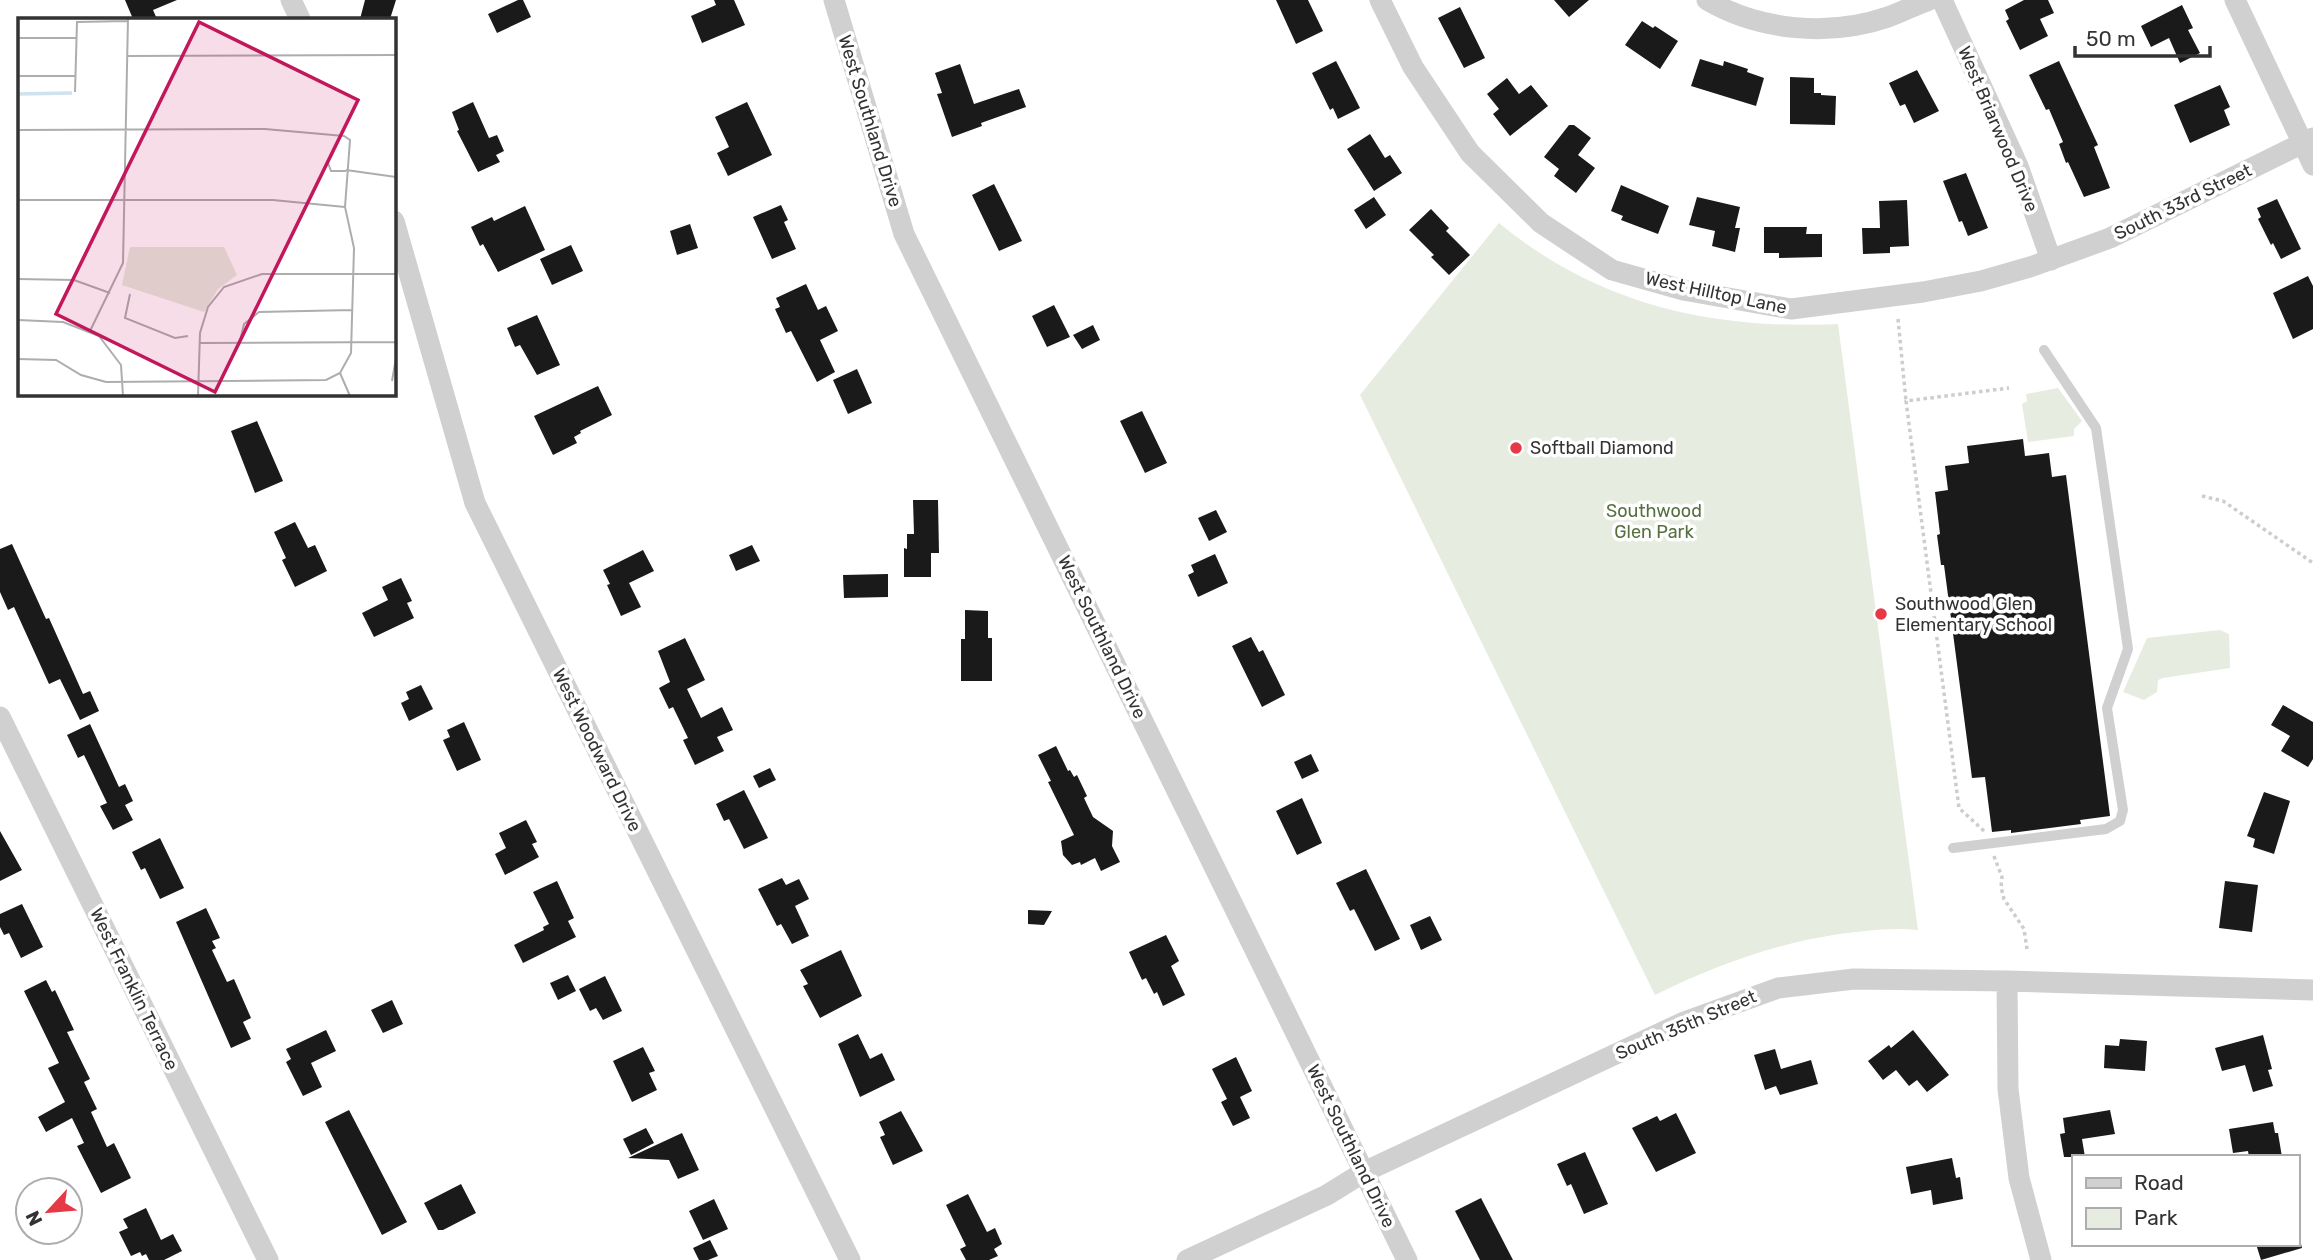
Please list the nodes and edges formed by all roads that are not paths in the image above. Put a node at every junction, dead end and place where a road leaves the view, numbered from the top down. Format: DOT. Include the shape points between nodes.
graph roads {
  1 [pos="291,0"];
  2 [pos="834,0"];
  3 [pos="1380,0"];
  4 [pos="1707,0"];
  5 [pos="1929,0"];
  6 [pos="1942,0"];
  7 [pos="2235,0"];
  8 [pos="300,18"];
  9 [pos="2308,140"];
  10 [pos="2313,165"];
  11 [pos="396,228"];
  12 [pos="2052,260"];
  13 [pos="2044,350"];
  14 [pos="0,718"];
  15 [pos="1953,848"];
  16 [pos="2007,981"];
  17 [pos="2313,990"];
  18 [pos="1364,1172"];
  19 [pos="268,1260"];
  20 [pos="850,1260"];
  21 [pos="1187,1260"];
  22 [pos="1407,1260"];
  23 [pos="2041,1260"];
  1 -- 8 [label="street"];
  2 -- 18 [label="street, West Southland Drive" via="904,234"];
  3 -- 12 [label="street, West Hilltop Lane" via="1413,67 1470,153 1541,223 1612,270 1683,290 1791,309 1935,290"];
  4 -- 5 [label="street" via="1722,9 1791,28 1858,24"];
  6 -- 12 [label="street, West Briarwood Drive" via="2018,166"];
  7 -- 9 [label="street"];
  9 -- 10 [label="street"];
  9 -- 12 [label="street, South 33rd Street" via="2110,238"];
  11 -- 20 [label="street, West Woodward Drive" via="475,503"];
  13 -- 15 [label="lane" via="2096,428 2129,649 2107,708 2123,810 2120,821 2106,828"];
  14 -- 19 [label="street, West Franklin Terrace"];
  16 -- 17 [label="street, South 35th Street"];
  16 -- 18 [label="street, South 35th Street" via="1854,979 1778,988 1684,1022"];
  16 -- 23 [label="street" via="2010,1101 2019,1178"];
  18 -- 21 [label="street, South 35th Street" via="1327,1195"];
  18 -- 22 [label="street, West Southland Drive"];
}
